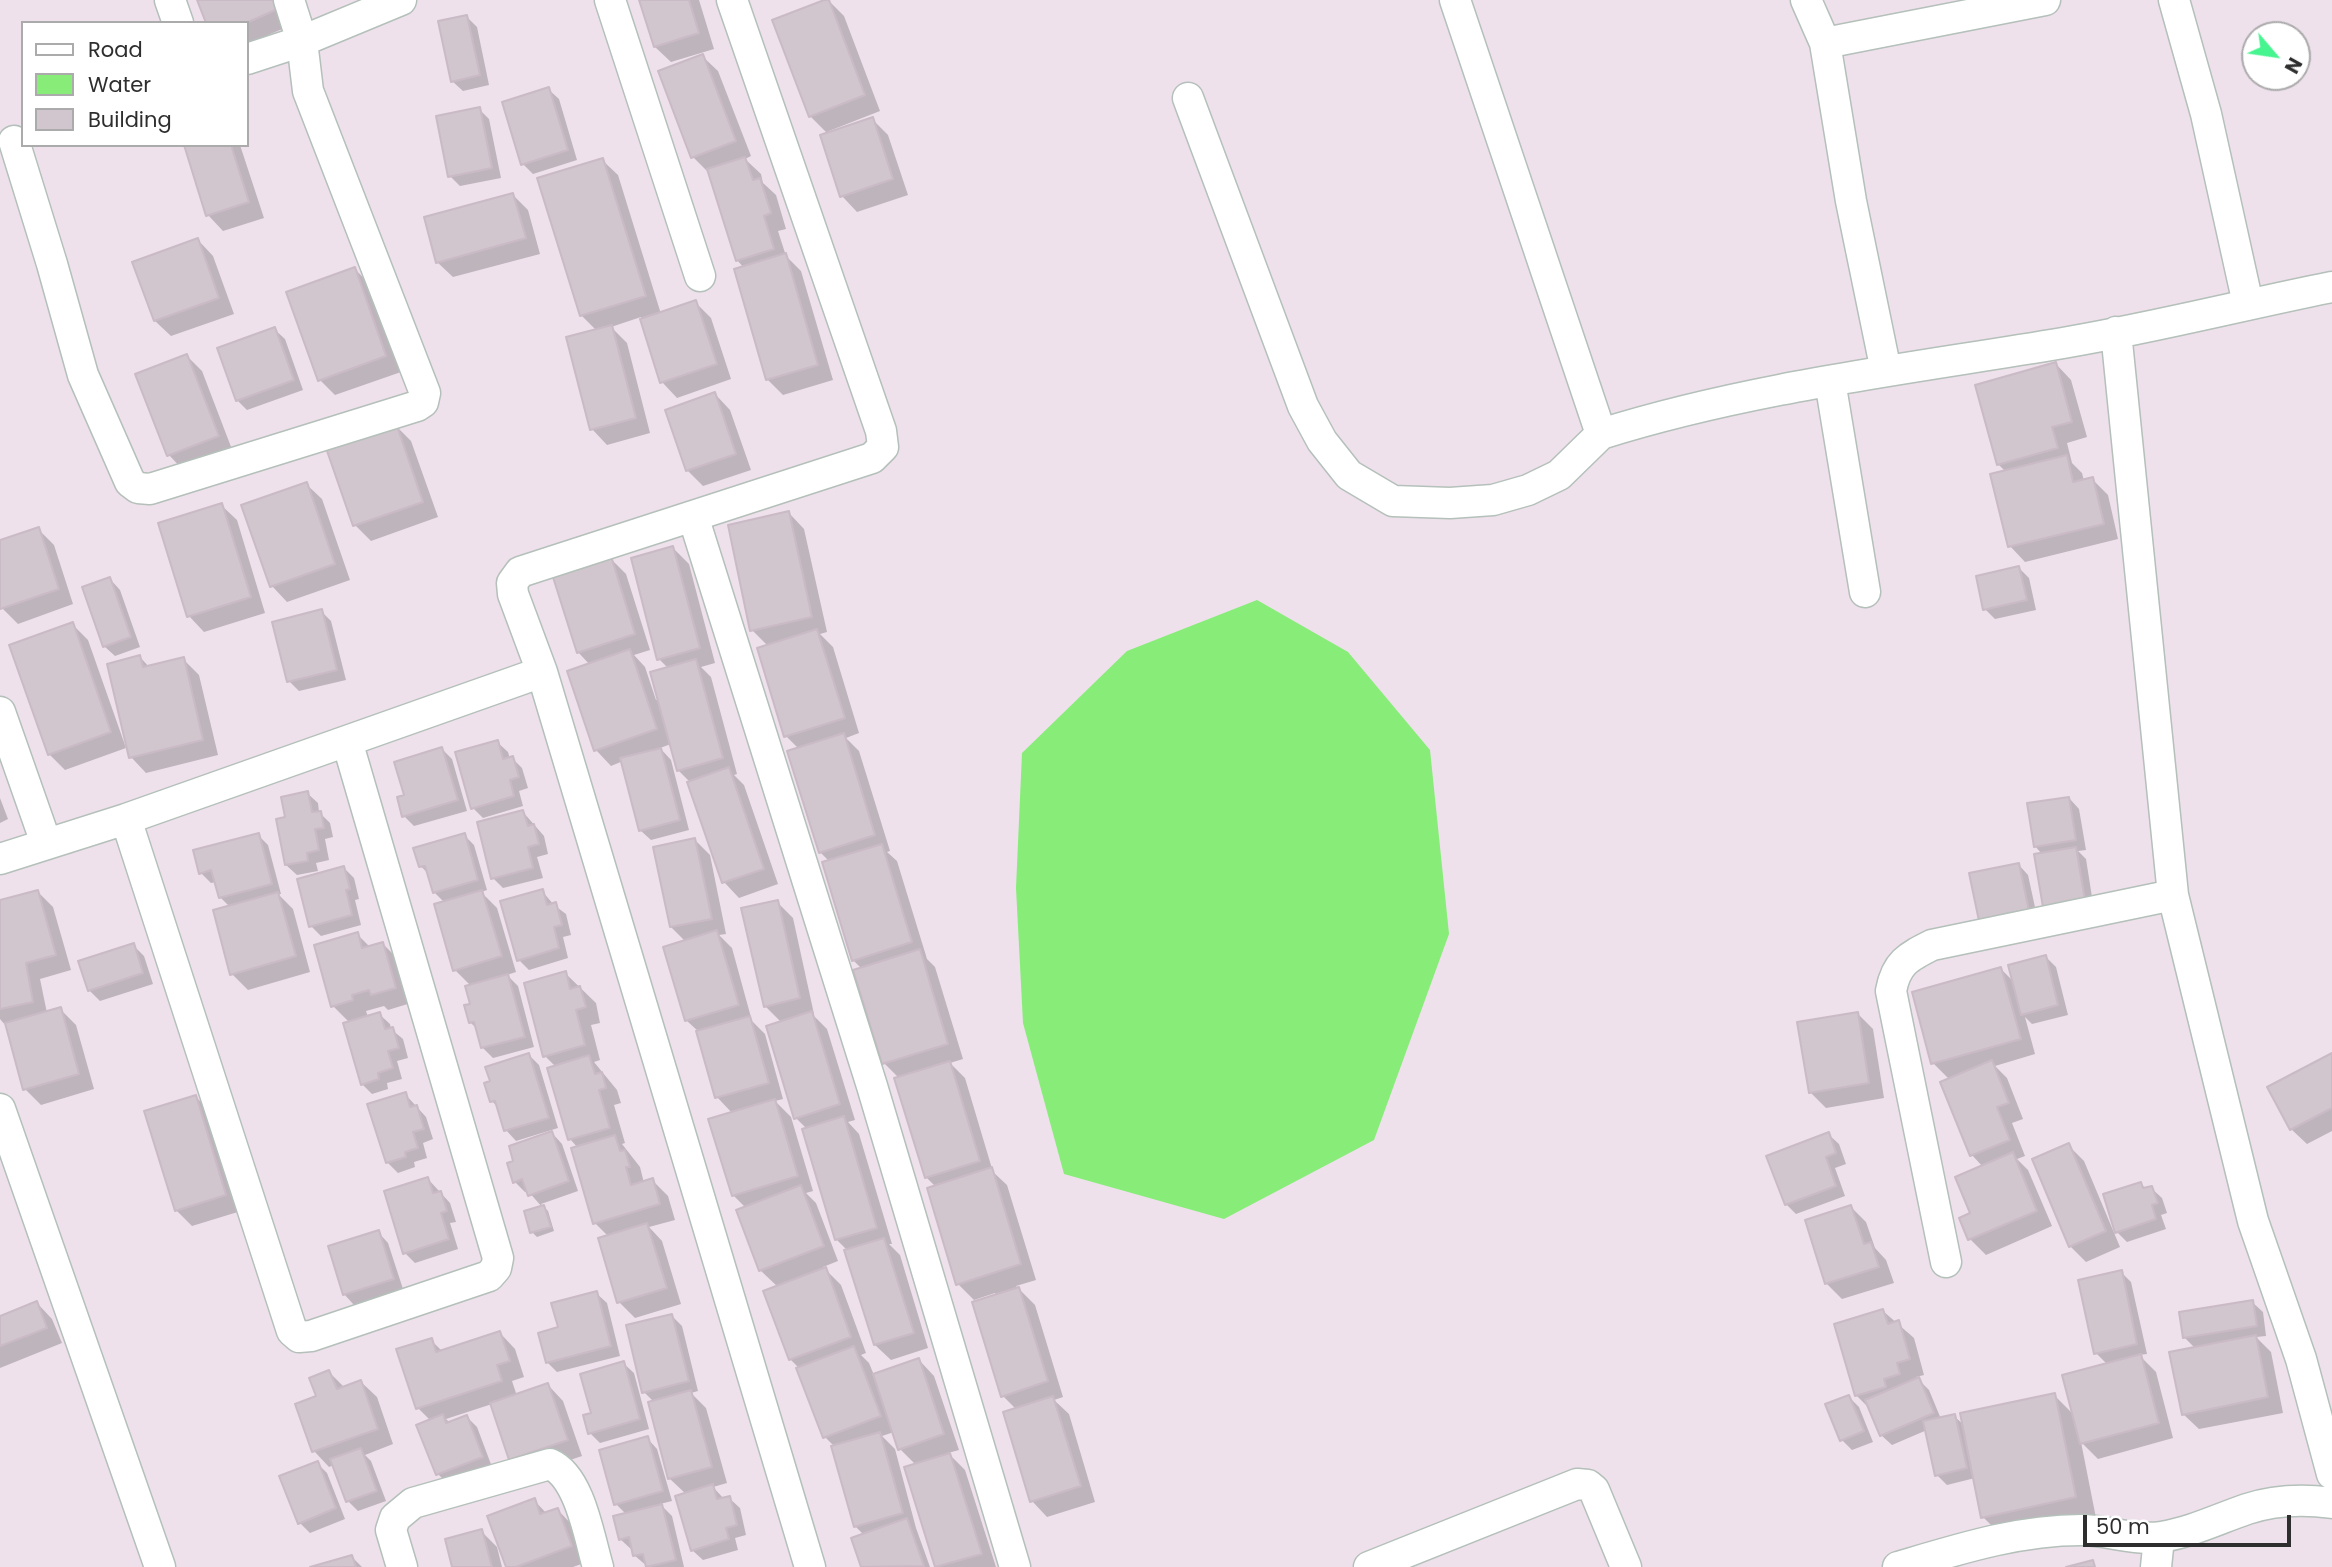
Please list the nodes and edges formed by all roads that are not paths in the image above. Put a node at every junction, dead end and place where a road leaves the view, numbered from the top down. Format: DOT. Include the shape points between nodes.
graph roads {
  1 [pos="170,0"];
  2 [pos="289,0"];
  3 [pos="401,0"];
  4 [pos="610,0"];
  5 [pos="732,0"];
  6 [pos="1455,0"];
  7 [pos="1806,0"];
  8 [pos="2045,0"];
  9 [pos="2174,0"];
  10 [pos="177,21"];
  11 [pos="302,41"];
  12 [pos="1825,43"];
  13 [pos="248,59"];
  14 [pos="1188,98"];
  15 [pos="12,141"];
  16 [pos="700,276"];
  17 [pos="2332,287"];
  18 [pos="2248,304"];
  19 [pos="2116,332"];
  20 [pos="1886,371"];
  21 [pos="1830,381"];
  22 [pos="1601,434"];
  23 [pos="693,516"];
  24 [pos="1865,592"];
  25 [pos="542,672"];
  26 [pos="0,712"];
  27 [pos="347,741"];
  28 [pos="126,819"];
  29 [pos="47,843"];
  30 [pos="0,859"];
  31 [pos="2173,895"];
  32 [pos="0,1109"];
  33 [pos="1946,1262"];
  34 [pos="2332,1474"];
  35 [pos="2332,1503"];
  36 [pos="2159,1538"];
  37 [pos="1432,1556"];
  38 [pos="160,1567"];
  39 [pos="402,1567"];
  40 [pos="598,1567"];
  41 [pos="810,1567"];
  42 [pos="1016,1567"];
  43 [pos="1369,1567"];
  44 [pos="1626,1567"];
  45 [pos="1898,1567"];
  46 [pos="2157,1567"];
  1 -- 10 [label="street"];
  2 -- 11 [label="street"];
  3 -- 11 [label="street"];
  4 -- 16 [label="street"];
  5 -- 23 [label="street" via="883,447 872,458"];
  6 -- 22 [label="street"];
  7 -- 12 [label="street"];
  8 -- 12 [label="street"];
  9 -- 18 [label="street" via="2207,114"];
  11 -- 13 [label="street"];
  11 -- 15 [label="street" via="308,91 425,393 417,406 150,489 138,488 130,482 83,375"];
  12 -- 20 [label="street"];
  14 -- 22 [label="street" via="1303,406 1322,441 1349,475 1394,501 1493,500 1559,475"];
  17 -- 18 [label="street"];
  18 -- 19 [label="street"];
  19 -- 20 [label="street"];
  19 -- 31 [label="street"];
  20 -- 21 [label="street"];
  21 -- 22 [label="street" via="1741,396"];
  21 -- 24 [label="street"];
  23 -- 25 [label="street" via="520,572 512,583 513,594"];
  23 -- 42 [label="street" via="872,1086"];
  25 -- 27 [label="street"];
  25 -- 41 [label="street"];
  26 -- 29 [label="street"];
  27 -- 28 [label="street"];
  27 -- 28 [label="street" via="498,1258 489,1276 311,1336 299,1338 292,1331"];
  28 -- 29 [label="street"];
  29 -- 30 [label="street"];
  31 -- 33 [label="street" via="1933,945 1907,958 1894,975 1891,991"];
  31 -- 34 [label="street" via="2253,1221 2301,1359"];
  32 -- 38 [label="street"];
  35 -- 36 [label="street" via="2282,1501"];
  36 -- 45 [label="street" via="2085,1530 2041,1531"];
  36 -- 46 [label="street"];
  37 -- 43 [label="street"];
  37 -- 44 [label="street" via="1577,1484 1594,1490"];
  39 -- 40 [label="street" via="391,1530 394,1518 413,1503 550,1464 559,1468 575,1489"];
}
